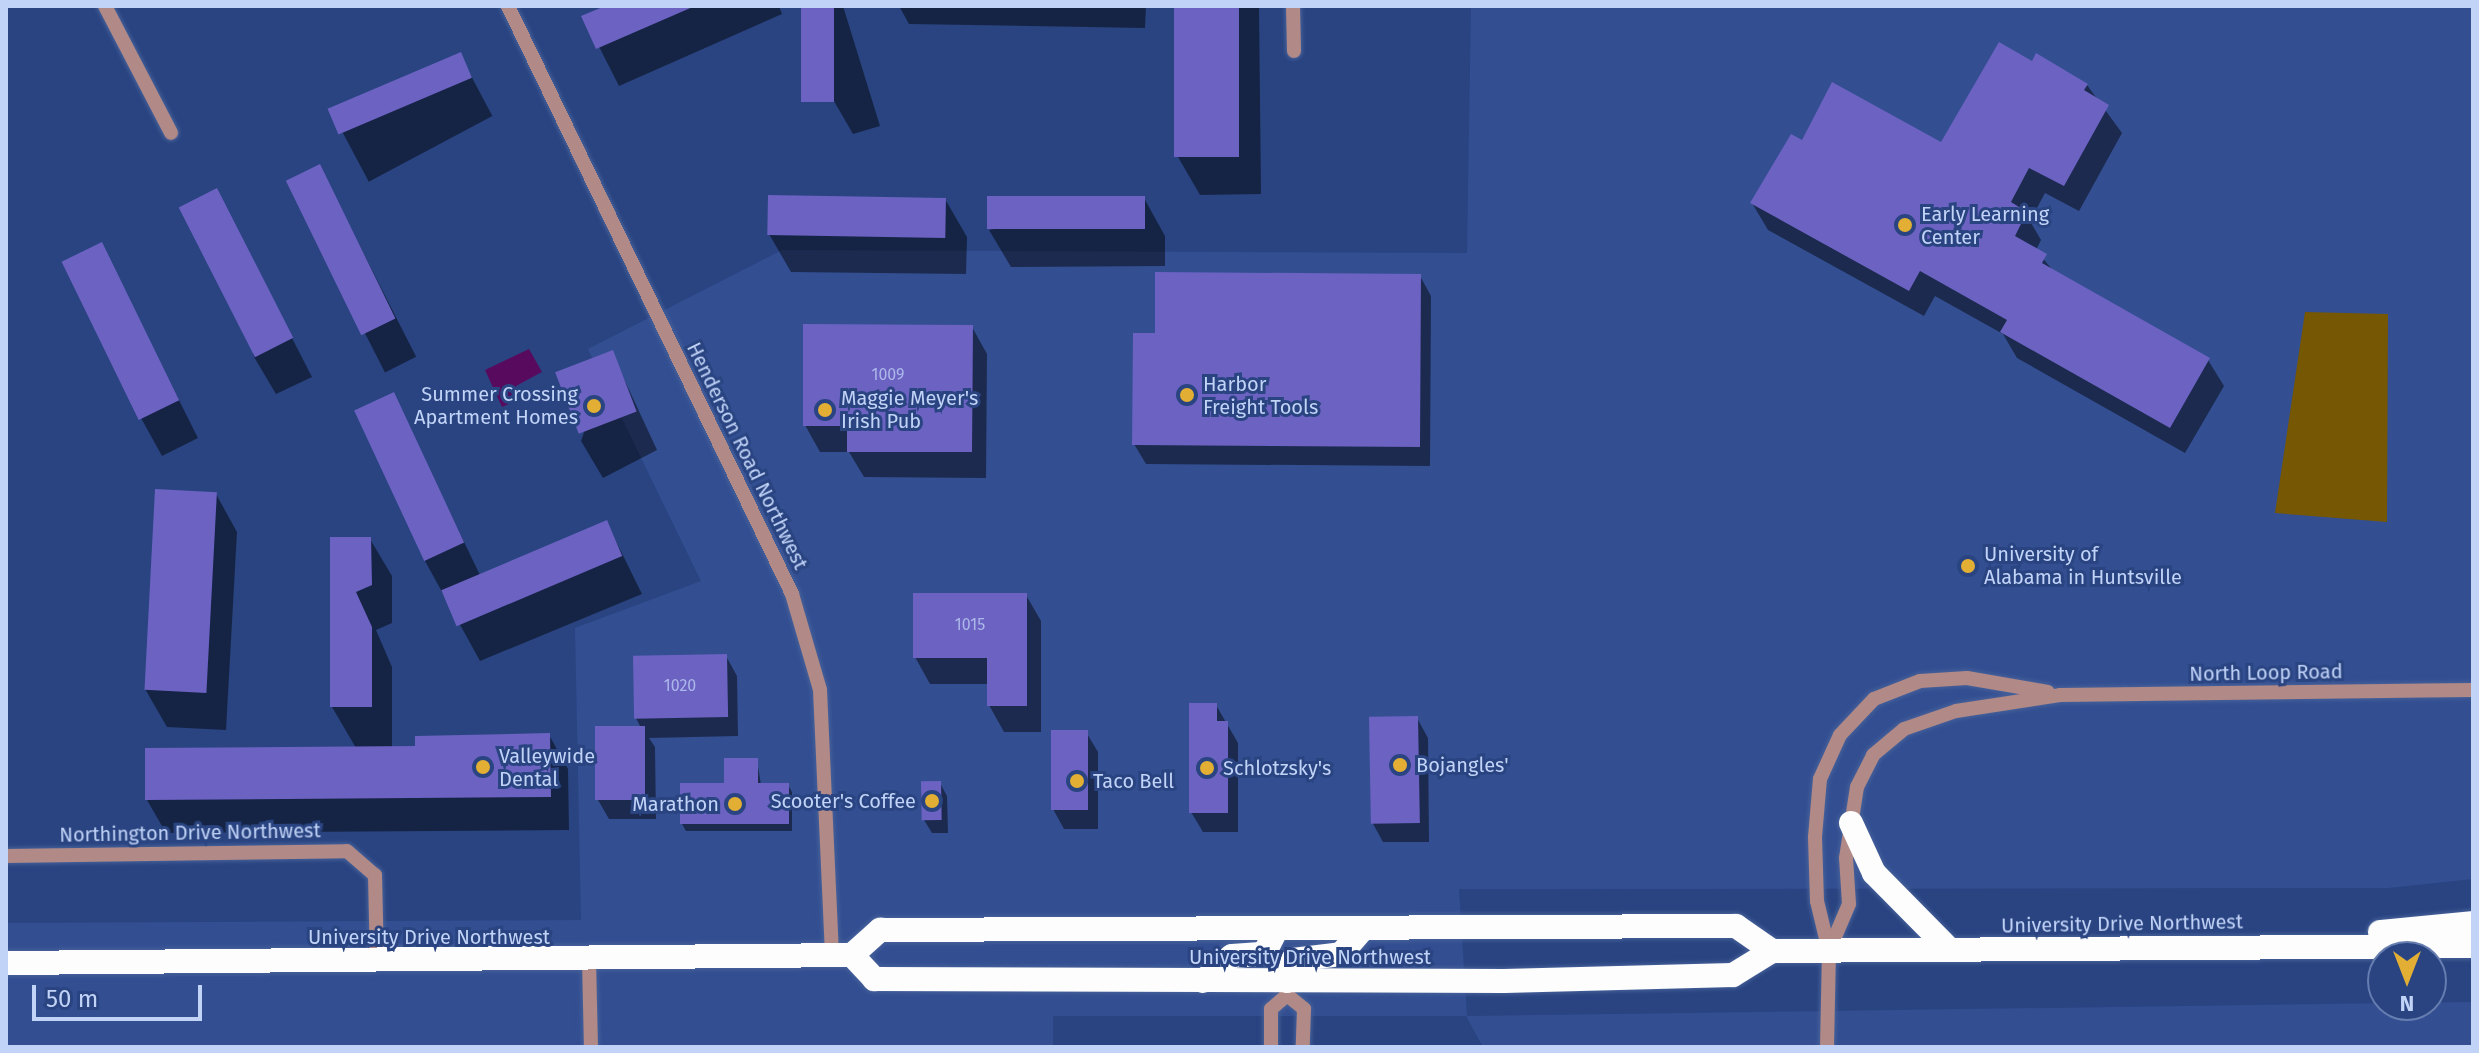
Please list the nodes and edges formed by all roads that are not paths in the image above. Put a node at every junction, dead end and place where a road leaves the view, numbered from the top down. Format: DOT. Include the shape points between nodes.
graph roads {
  1 [pos="105,6"];
  2 [pos="508,6"];
  3 [pos="1293,6"];
  4 [pos="1294,51"];
  5 [pos="171,133"];
  6 [pos="2473,690"];
  7 [pos="2060,695"];
  8 [pos="1851,823"];
  9 [pos="6,856"];
  10 [pos="2473,923"];
  11 [pos="1277,929"];
  12 [pos="1363,929"];
  13 [pos="2473,946"];
  14 [pos="2224,947"];
  15 [pos="1949,949"];
  16 [pos="1772,951"];
  17 [pos="1829,951"];
  18 [pos="842,954"];
  19 [pos="589,960"];
  20 [pos="377,961"];
  21 [pos="6,963"];
  22 [pos="1203,981"];
  23 [pos="1287,988"];
  24 [pos="591,1047"];
  25 [pos="1271,1047"];
  26 [pos="1303,1047"];
  27 [pos="1827,1047"];
  1 -- 5 [label="street"];
  2 -- 18 [label="street, Henderson Road Northwest" via="792,594 820,690"];
  3 -- 4 [label="street"];
  6 -- 7 [label="street, North Loop Road"];
  7 -- 8 [label="street, North Loop Road" via="1956,711 1904,729 1873,755 1857,787"];
  7 -- 17 [label="street, North Loop Road" via="1967,678 1920,681 1874,699 1840,735 1820,779 1815,837 1817,901"];
  8 -- 15 [label="highway" via="1874,873"];
  8 -- 17 [label="street, North Loop Road" via="1849,904"];
  9 -- 20 [label="street, Northington Drive Northwest" via="347,851 375,875"];
  10 -- 14 [label="highway"];
  11 -- 12 [label="highway, University Drive Northwest"];
  11 -- 18 [label="highway, University Drive Northwest" via="880,930"];
  11 -- 22 [label="highway" via="1264,954 1232,956"];
  12 -- 16 [label="highway, University Drive Northwest" via="1736,926"];
  12 -- 23 [label="highway" via="1341,954 1293,960"];
  13 -- 14 [label="highway, University Drive Northwest"];
  14 -- 15 [label="highway, University Drive Northwest"];
  15 -- 17 [label="highway, University Drive Northwest"];
  16 -- 17 [label="highway, University Drive Northwest"];
  16 -- 23 [label="highway, University Drive Northwest" via="1733,975"];
  17 -- 27 [label="street"];
  18 -- 19 [label="highway, University Drive Northwest"];
  18 -- 22 [label="highway, University Drive Northwest" via="874,979"];
  19 -- 20 [label="highway, University Drive Northwest"];
  19 -- 24 [label="street"];
  20 -- 21 [label="highway, University Drive Northwest"];
  22 -- 23 [label="highway, University Drive Northwest"];
  23 -- 25 [label="street" via="1271,1009"];
  23 -- 26 [label="street" via="1304,1009"];
}
